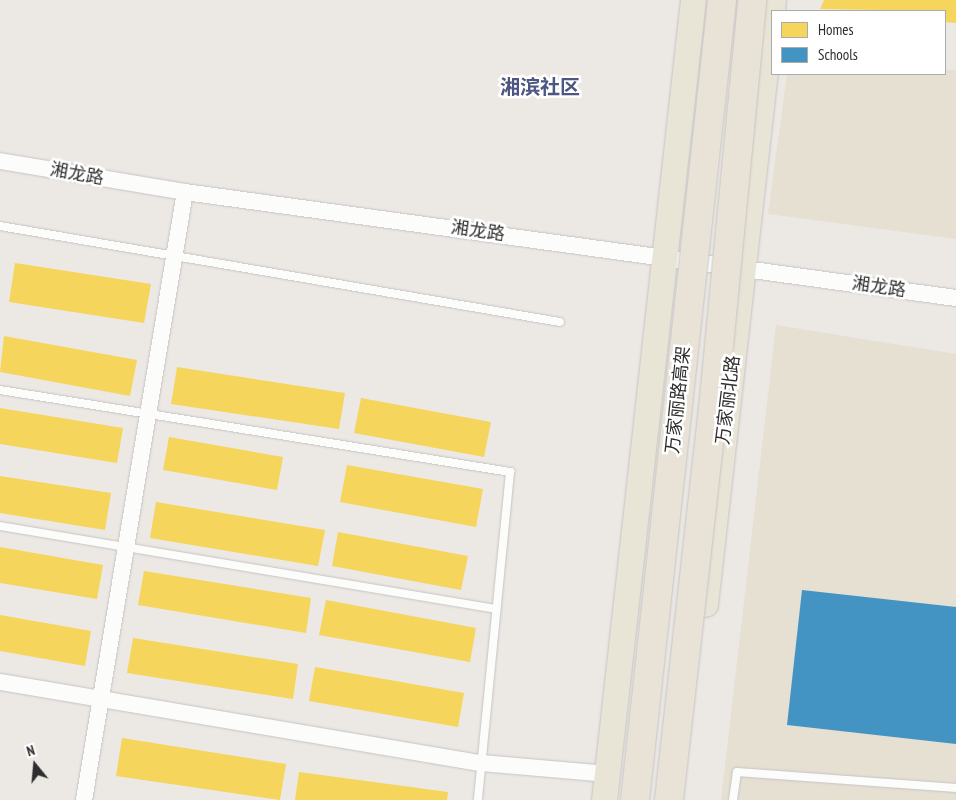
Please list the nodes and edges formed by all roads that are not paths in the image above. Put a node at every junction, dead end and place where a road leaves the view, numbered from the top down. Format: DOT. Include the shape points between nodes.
graph roads {
  1 [pos="693,0"];
  2 [pos="722,0"];
  3 [pos="752,0"];
  4 [pos="771,19"];
  5 [pos="0,161"];
  6 [pos="185,192"];
  7 [pos="0,226"];
  8 [pos="175,256"];
  9 [pos="664,256"];
  10 [pos="744,269"];
  11 [pos="956,298"];
  12 [pos="560,322"];
  13 [pos="0,390"];
  14 [pos="149,414"];
  15 [pos="0,526"];
  16 [pos="126,547"];
  17 [pos="496,608"];
  18 [pos="0,682"];
  19 [pos="101,699"];
  20 [pos="481,763"];
  21 [pos="606,774"];
  22 [pos="956,788"];
  23 [pos="84,800"];
  24 [pos="478,800"];
  25 [pos="604,800"];
  26 [pos="635,800"];
  27 [pos="669,800"];
  28 [pos="682,800"];
  29 [pos="733,800"];
  1 -- 9 [label="main road"];
  2 -- 26 [label="highway, 万家丽路高架, bridge"];
  3 -- 27 [label="highway, 万家丽路高架, bridge" via="714,398"];
  4 -- 10 [label="main road, 万家丽北路"];
  5 -- 6 [label="street, 湘龙路"];
  6 -- 8 [label="street"];
  6 -- 9 [label="street, 湘龙路"];
  7 -- 8 [label="lane"];
  8 -- 12 [label="lane"];
  8 -- 14 [label="street"];
  9 -- 10 [label="street, 湘龙路"];
  9 -- 21 [label="main road"];
  10 -- 11 [label="street, 湘龙路"];
  10 -- 28 [label="main road, 万家丽北路"];
  13 -- 14 [label="lane"];
  14 -- 16 [label="street"];
  14 -- 17 [label="lane" via="510,472"];
  15 -- 16 [label="lane"];
  16 -- 17 [label="lane"];
  16 -- 19 [label="street"];
  17 -- 20 [label="lane"];
  18 -- 19 [label="street"];
  19 -- 20 [label="street"];
  19 -- 23 [label="street"];
  20 -- 21 [label="street"];
  20 -- 24 [label="lane"];
  21 -- 25 [label="main road"];
  22 -- 29 [label="lane" via="737,772"];
}
